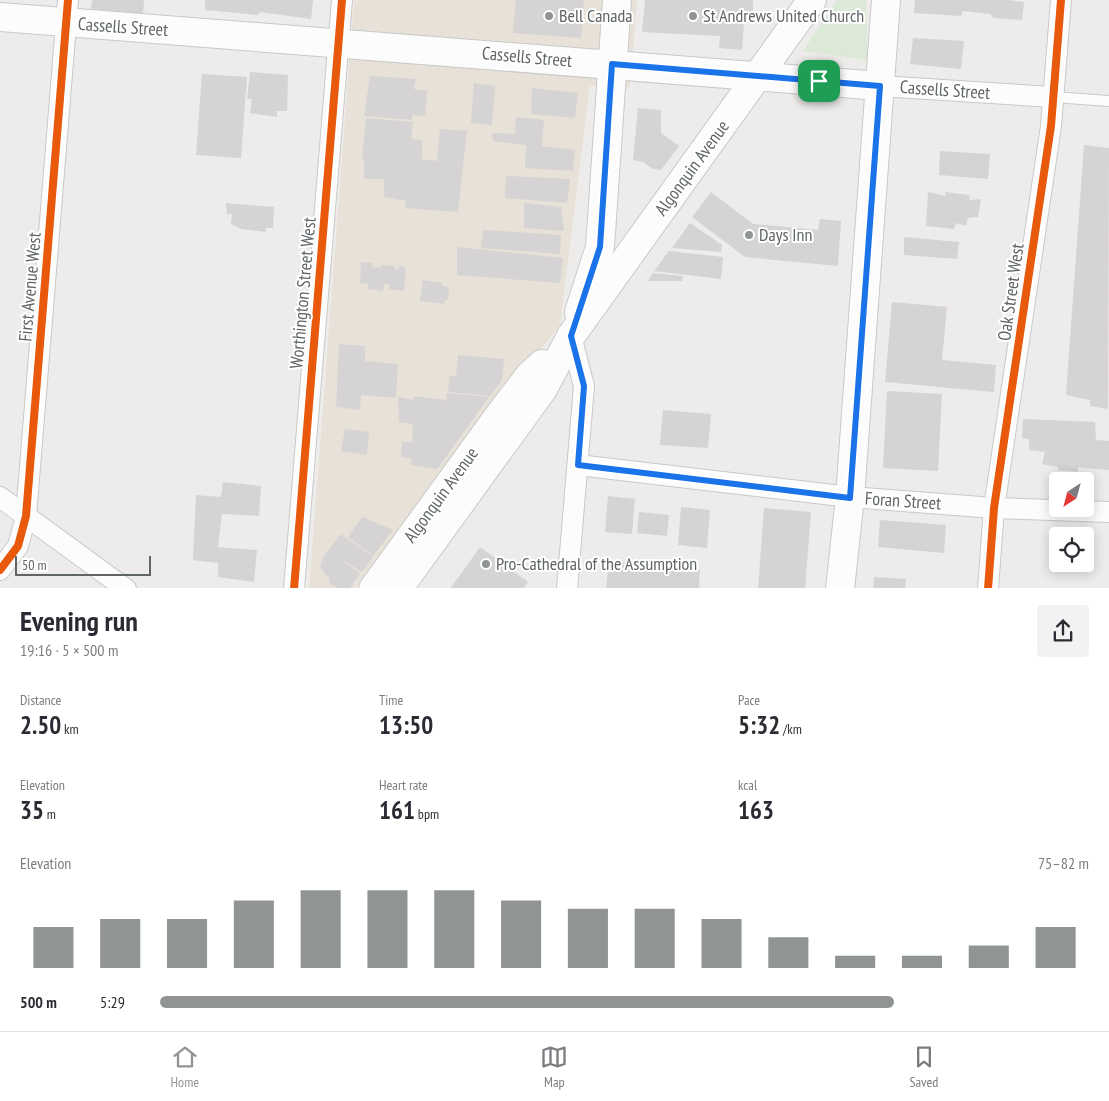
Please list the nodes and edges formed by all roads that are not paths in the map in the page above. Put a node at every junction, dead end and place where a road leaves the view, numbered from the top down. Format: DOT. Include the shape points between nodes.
graph roads {
  1 [pos="342,0"];
  2 [pos="617,0"];
  3 [pos="812,0"];
  4 [pos="886,0"];
  5 [pos="1061,0"];
  6 [pos="67,11"];
  7 [pos="0,16"];
  8 [pos="338,42"];
  9 [pos="612,64"];
  10 [pos="759,77"];
  11 [pos="880,86"];
  12 [pos="1053,97"];
  13 [pos="1109,101"];
  14 [pos="571,336"];
  15 [pos="578,465"];
  16 [pos="0,497"];
  17 [pos="850,498"];
  18 [pos="994,508"];
  19 [pos="1109,512"];
  20 [pos="26,516"];
  21 [pos="0,570"];
  22 [pos="126,588"];
  23 [pos="294,588"];
  24 [pos="373,588"];
  25 [pos="398,588"];
  26 [pos="567,588"];
  27 [pos="840,588"];
  28 [pos="988,588"];
  1 -- 8 [label="street, Worthington Street West"];
  2 -- 9 [label="main road"];
  3 -- 10 [label="main road, Algonquin Avenue"];
  4 -- 11 [label="main road"];
  5 -- 12 [label="street, Oak Street West"];
  6 -- 7 [label="main road, Cassells Street"];
  6 -- 8 [label="main road, Cassells Street"];
  6 -- 20 [label="street, First Avenue West"];
  8 -- 9 [label="main road, Cassells Street"];
  8 -- 23 [label="street, Worthington Street West"];
  9 -- 10 [label="main road, Cassells Street"];
  9 -- 14 [label="main road" via="600,247"];
  10 -- 11 [label="main road, Cassells Street"];
  10 -- 14 [label="main road, Algonquin Avenue"];
  11 -- 12 [label="street, Cassells Street"];
  11 -- 17 [label="main road"];
  12 -- 13 [label="lane"];
  12 -- 18 [label="street, Oak Street West"];
  14 -- 15 [label="street" via="584,386"];
  14 -- 24 [label="main road, Algonquin Avenue" via="529,376"];
  14 -- 25 [label="main road, Algonquin Avenue" via="537,396"];
  15 -- 17 [label="street, Foran Street"];
  15 -- 26 [label="street"];
  16 -- 20 [label="street"];
  17 -- 18 [label="street, Foran Street"];
  17 -- 27 [label="main road"];
  18 -- 19 [label="street, Foran Street"];
  18 -- 28 [label="street, Oak Street West"];
  20 -- 21 [label="street, First Avenue West" via="18,546"];
  20 -- 22 [label="street"];
}
